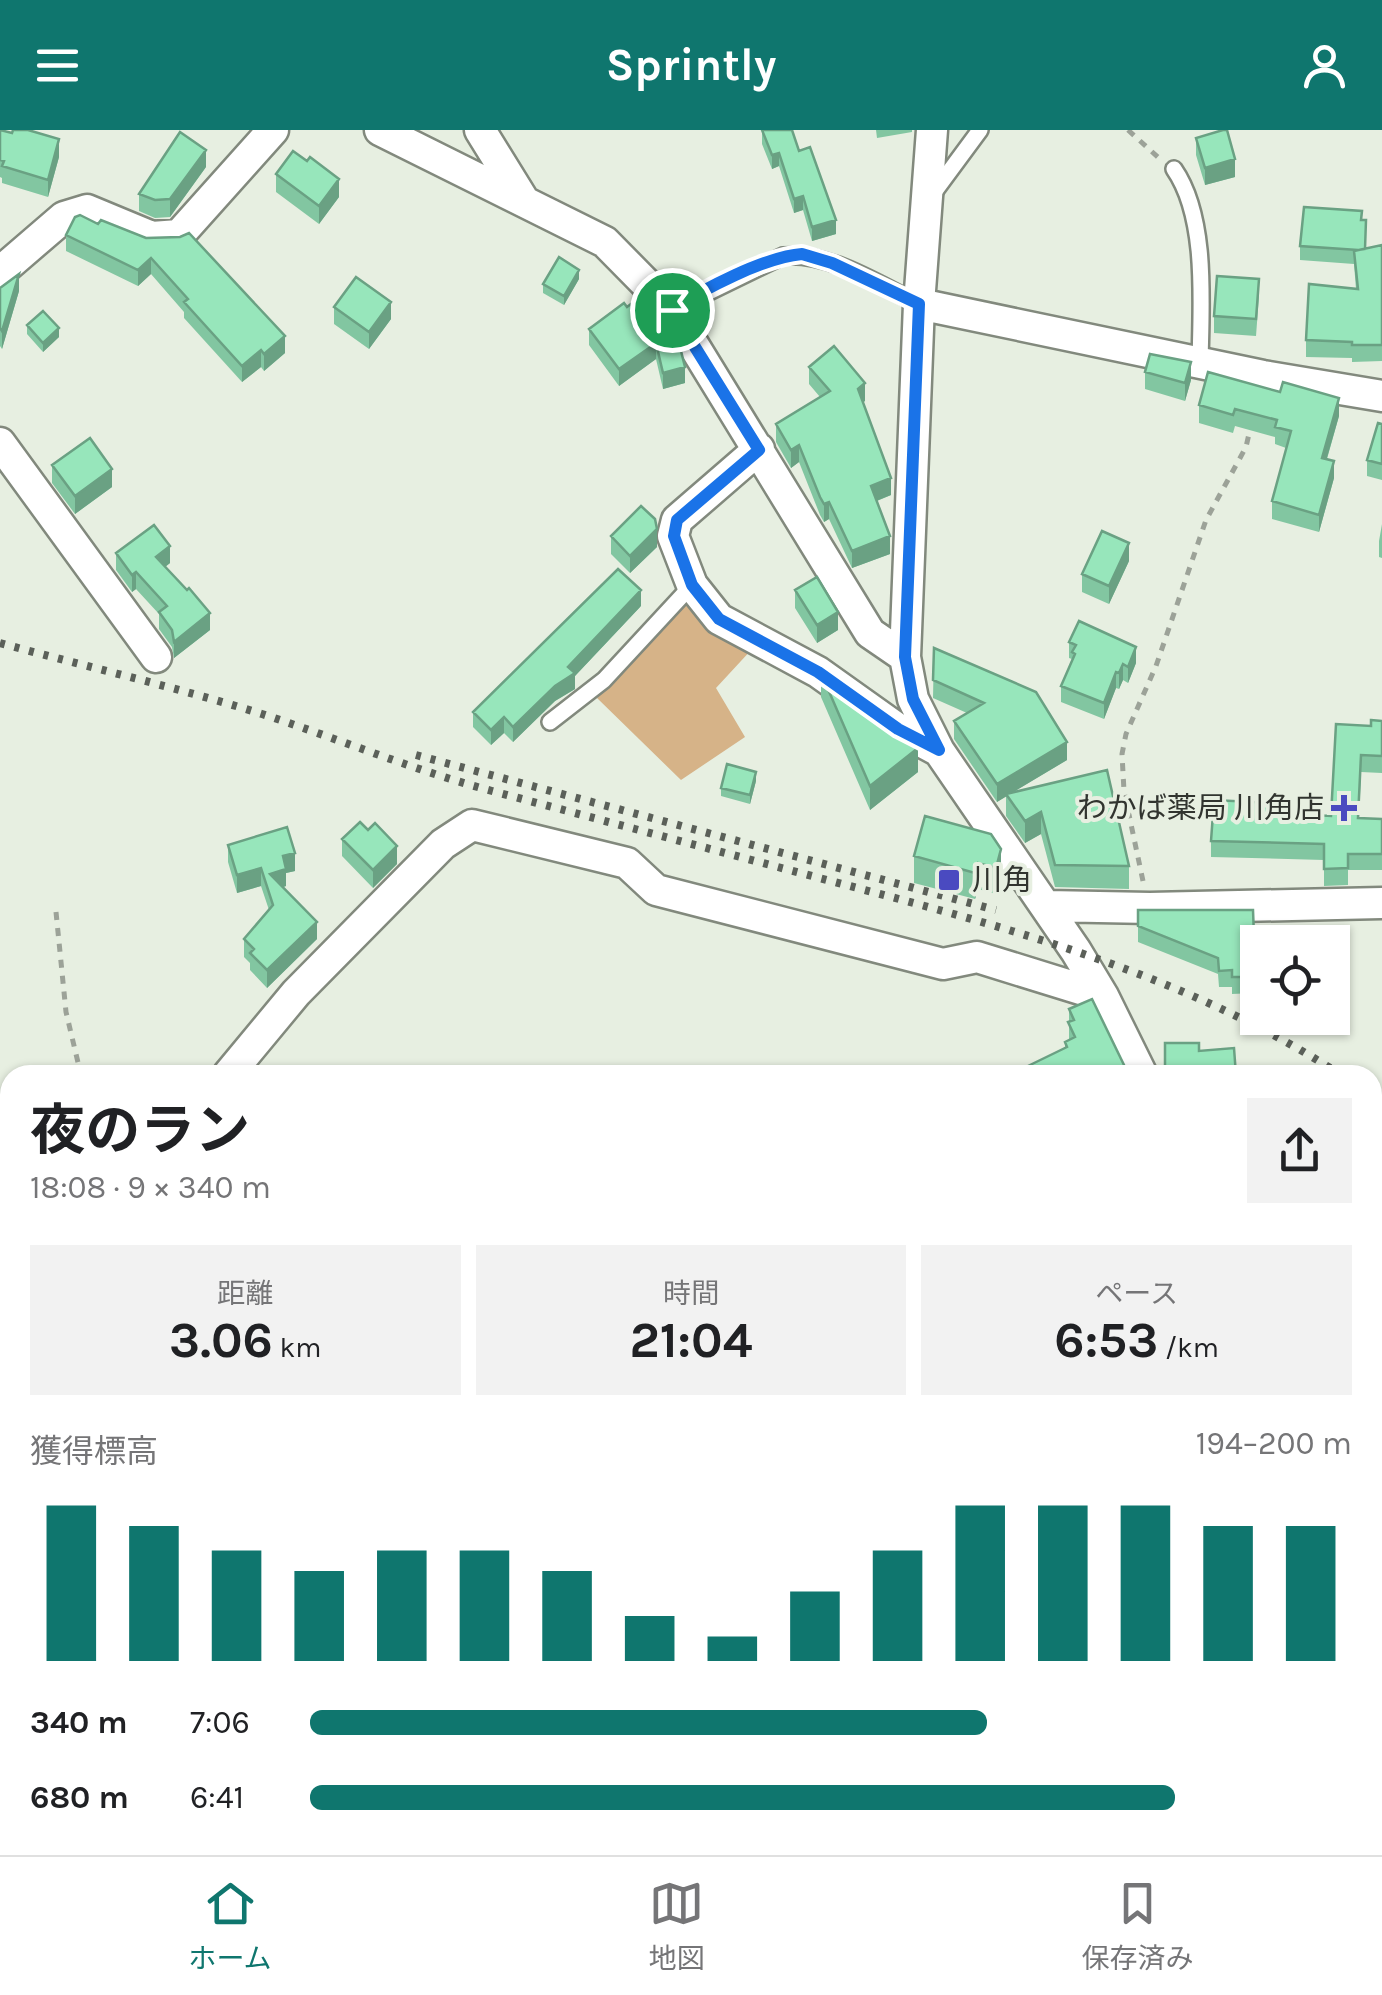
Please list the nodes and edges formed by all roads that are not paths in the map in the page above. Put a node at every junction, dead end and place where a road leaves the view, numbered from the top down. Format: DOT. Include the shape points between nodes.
graph roads {
  1 [pos="273,130"];
  2 [pos="380,130"];
  3 [pos="480,130"];
  4 [pos="932,130"];
  5 [pos="980,130"];
  6 [pos="1174,169"];
  7 [pos="522,198"];
  8 [pos="928,200"];
  9 [pos="0,272"];
  10 [pos="919,304"];
  11 [pos="672,310"];
  12 [pos="1200,362"];
  13 [pos="1382,396"];
  14 [pos="0,442"];
  15 [pos="759,450"];
  16 [pos="692,585"];
  17 [pos="905,657"];
  18 [pos="156,658"];
  19 [pos="550,722"];
  20 [pos="939,750"];
  21 [pos="1382,903"];
  22 [pos="1047,906"];
  23 [pos="1103,996"];
  24 [pos="236,1065"];
  25 [pos="1137,1065"];
  1 -- 9 [label="street" via="179,235 152,238 87,210 64,218"];
  2 -- 7 [label="street"];
  3 -- 7 [label="street"];
  4 -- 8 [label="street"];
  5 -- 8 [label="lane"];
  6 -- 12 [label="lane" via="1187,187 1201,268"];
  7 -- 11 [label="street" via="605,242"];
  8 -- 10 [label="street"];
  10 -- 11 [label="lane" via="802,254 783,256"];
  10 -- 12 [label="street"];
  10 -- 17 [label="street"];
  11 -- 15 [label="street"];
  12 -- 13 [label="street"];
  14 -- 18 [label="street"];
  15 -- 16 [label="street" via="677,520 674,536"];
  15 -- 17 [label="street" via="870,633"];
  16 -- 19 [label="lane" via="604,680"];
  16 -- 20 [label="street" via="719,619 818,672"];
  17 -- 20 [label="street" via="913,699"];
  20 -- 22 [label="street"];
  21 -- 22 [label="street"];
  22 -- 23 [label="street"];
  23 -- 24 [label="street" via="977,956 943,964 656,890 627,864 472,826 442,844 296,993"];
  23 -- 25 [label="street"];
}
